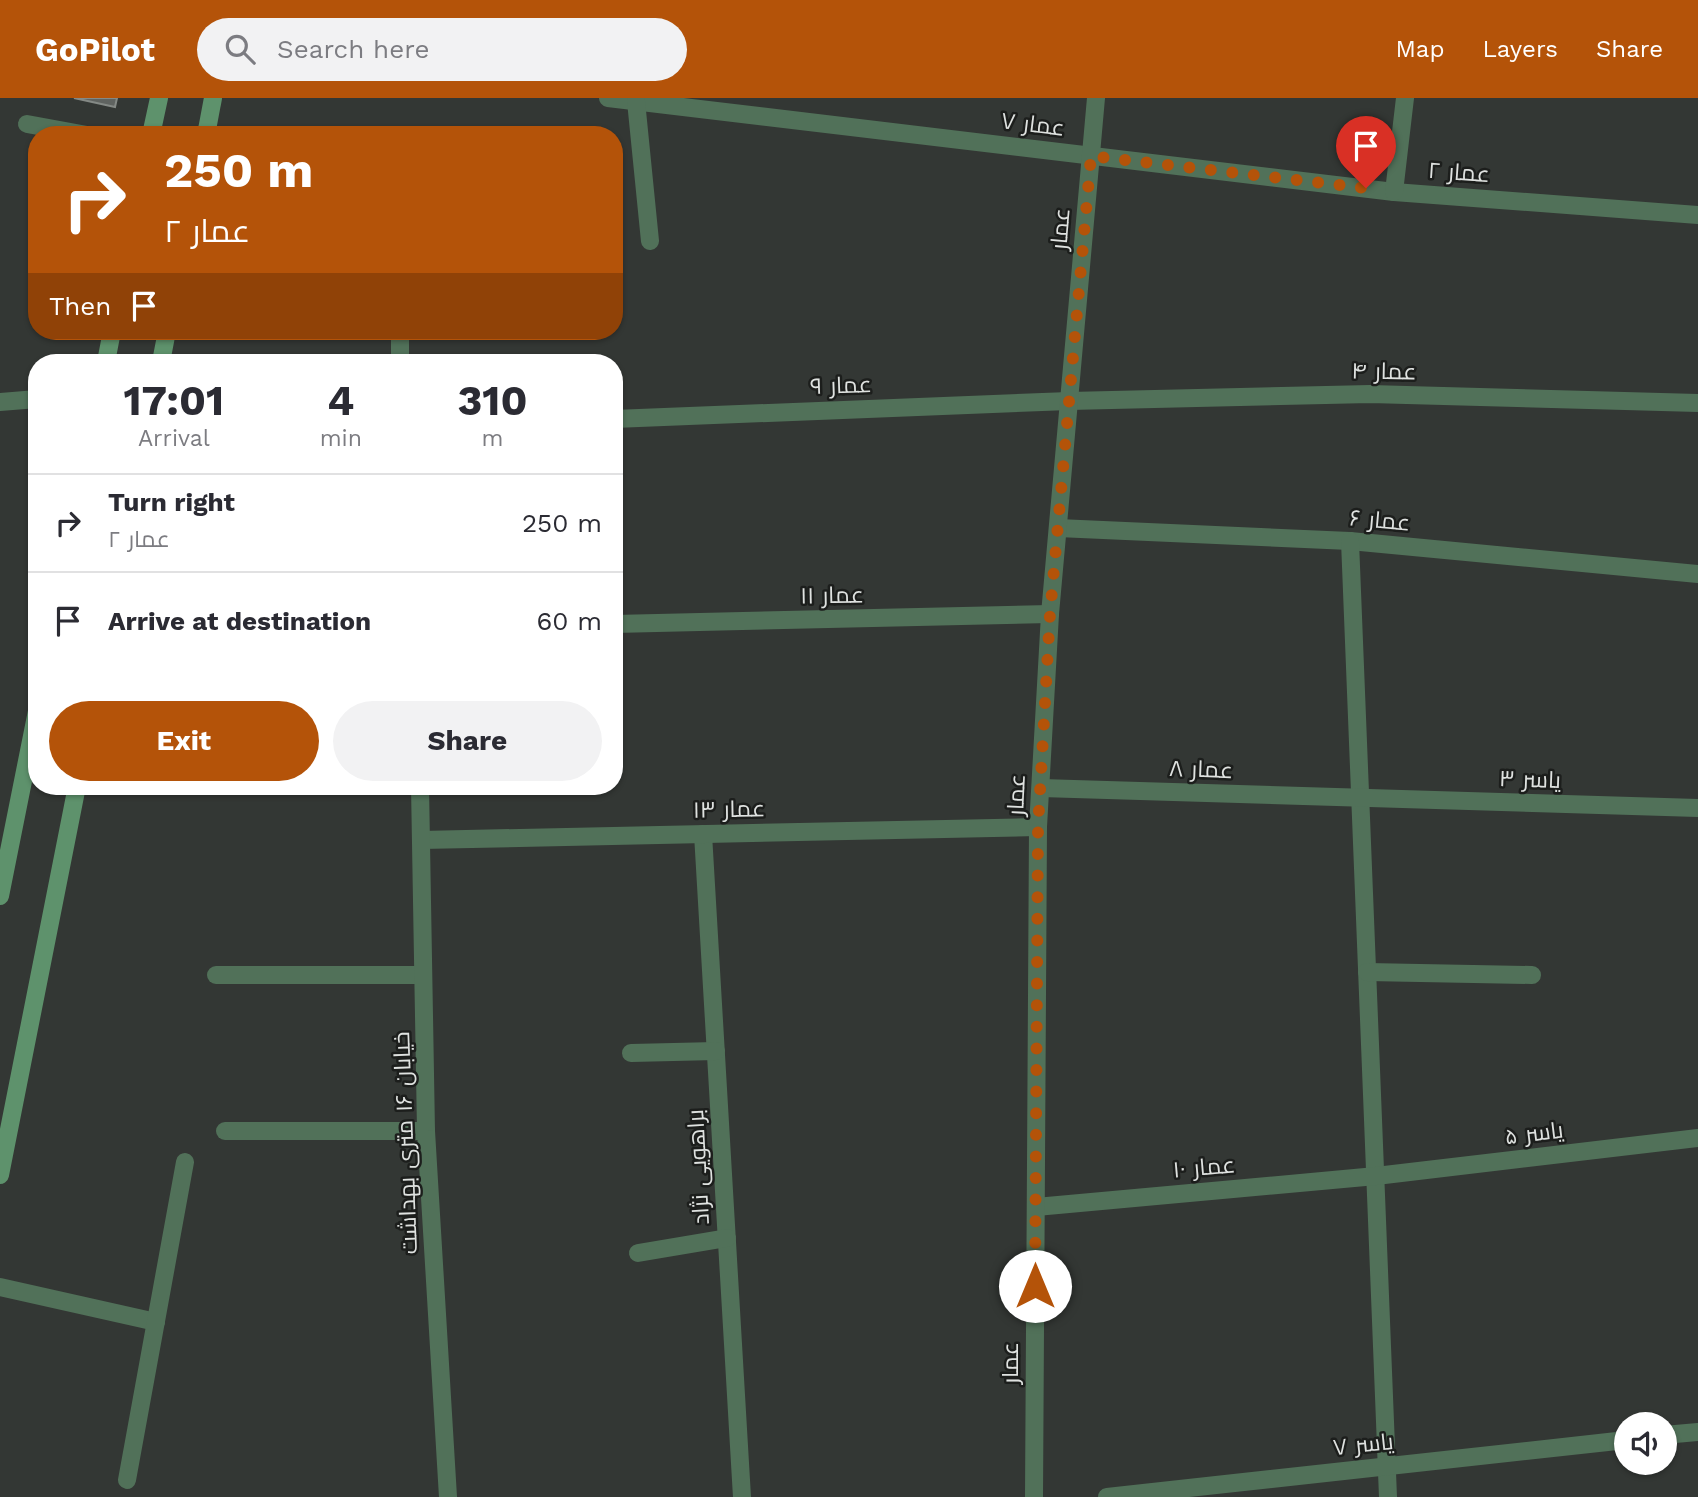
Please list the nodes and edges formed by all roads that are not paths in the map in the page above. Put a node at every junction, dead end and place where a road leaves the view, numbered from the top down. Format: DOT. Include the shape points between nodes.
graph roads {
  1 [pos="159,98"];
  2 [pos="213,98"];
  3 [pos="608,98"];
  4 [pos="1096,98"];
  5 [pos="1405,98"];
  6 [pos="636,101"];
  7 [pos="27,124"];
  8 [pos="38,126"];
  9 [pos="153,126"];
  10 [pos="208,126"];
  11 [pos="1091,156"];
  12 [pos="1394,192"];
  13 [pos="1698,215"];
  14 [pos="650,241"];
  15 [pos="28,400"];
  16 [pos="1069,401"];
  17 [pos="0,402"];
  18 [pos="1698,403"];
  19 [pos="623,419"];
  20 [pos="1058,528"];
  21 [pos="1350,541"];
  22 [pos="1698,574"];
  23 [pos="1050,614"];
  24 [pos="623,624"];
  25 [pos="28,761"];
  26 [pos="1041,788"];
  27 [pos="75,795"];
  28 [pos="420,795"];
  29 [pos="1360,798"];
  30 [pos="1698,808"];
  31 [pos="1038,827"];
  32 [pos="703,834"];
  33 [pos="421,840"];
  34 [pos="0,896"];
  35 [pos="1367,972"];
  36 [pos="216,975"];
  37 [pos="423,975"];
  38 [pos="1532,975"];
  39 [pos="716,1051"];
  40 [pos="631,1053"];
  41 [pos="225,1131"];
  42 [pos="426,1131"];
  43 [pos="1698,1138"];
  44 [pos="185,1162"];
  45 [pos="0,1175"];
  46 [pos="1376,1176"];
  47 [pos="1036,1207"];
  48 [pos="727,1238"];
  49 [pos="638,1253"];
  50 [pos="0,1287"];
  51 [pos="156,1322"];
  52 [pos="1698,1432"];
  53 [pos="1677,1434"];
  54 [pos="1614,1441"];
  55 [pos="1387,1466"];
  56 [pos="127,1480"];
  57 [pos="448,1497"];
  58 [pos="742,1497"];
  59 [pos="1034,1497"];
  60 [pos="1107,1497"];
  61 [pos="1388,1497"];
  1 -- 9 [label="main road"];
  2 -- 10 [label="main road"];
  3 -- 6 [label="street, عمار ۷"];
  4 -- 11 [label="street, عمار"];
  5 -- 12 [label="street"];
  6 -- 11 [label="street, عمار ۷"];
  6 -- 14 [label="street"];
  7 -- 8 [label="street"];
  11 -- 12 [label="street, عمار ۲"];
  11 -- 16 [label="street, عمار"];
  12 -- 13 [label="street, عمار ۲"];
  15 -- 17 [label="street"];
  16 -- 18 [label="street, عمار ۴" via="1370,394"];
  16 -- 19 [label="street, عمار ۹"];
  16 -- 20 [label="street, عمار"];
  20 -- 21 [label="street, عمار ۶"];
  20 -- 23 [label="street, عمار"];
  21 -- 22 [label="street, عمار ۶"];
  21 -- 29 [label="street"];
  23 -- 24 [label="street, عمار ۱۱"];
  23 -- 26 [label="street, عمار"];
  25 -- 34 [label="main road"];
  26 -- 29 [label="street, عمار ۸"];
  26 -- 31 [label="street, عمار"];
  27 -- 45 [label="main road"];
  28 -- 33 [label="street, خیابان ۱۶ متری بهداشت"];
  29 -- 30 [label="street, یاسر ۳"];
  29 -- 35 [label="street"];
  31 -- 32 [label="street, عمار ۱۳"];
  31 -- 47 [label="street, عمار"];
  32 -- 33 [label="street, عمار ۱۳"];
  32 -- 39 [label="street, براهویی نژاد"];
  33 -- 37 [label="street, خیابان ۱۶ متری بهداشت"];
  35 -- 38 [label="street"];
  35 -- 46 [label="street"];
  36 -- 37 [label="street"];
  37 -- 42 [label="street, خیابان ۱۶ متری بهداشت"];
  39 -- 40 [label="street"];
  39 -- 48 [label="street, براهویی نژاد"];
  41 -- 42 [label="street"];
  42 -- 57 [label="street, خیابان ۱۶ متری بهداشت"];
  43 -- 46 [label="street, یاسر ۵"];
  44 -- 51 [label="street"];
  46 -- 47 [label="street, عمار ۱۰"];
  46 -- 55 [label="street"];
  47 -- 59 [label="street, عمار"];
  48 -- 49 [label="street"];
  48 -- 58 [label="street, براهویی نژاد"];
  50 -- 51 [label="street"];
  51 -- 56 [label="street"];
  52 -- 53 [label="street"];
  54 -- 55 [label="street, یاسر ۷"];
  55 -- 60 [label="street, یاسر ۷"];
  55 -- 61 [label="street"];
}
